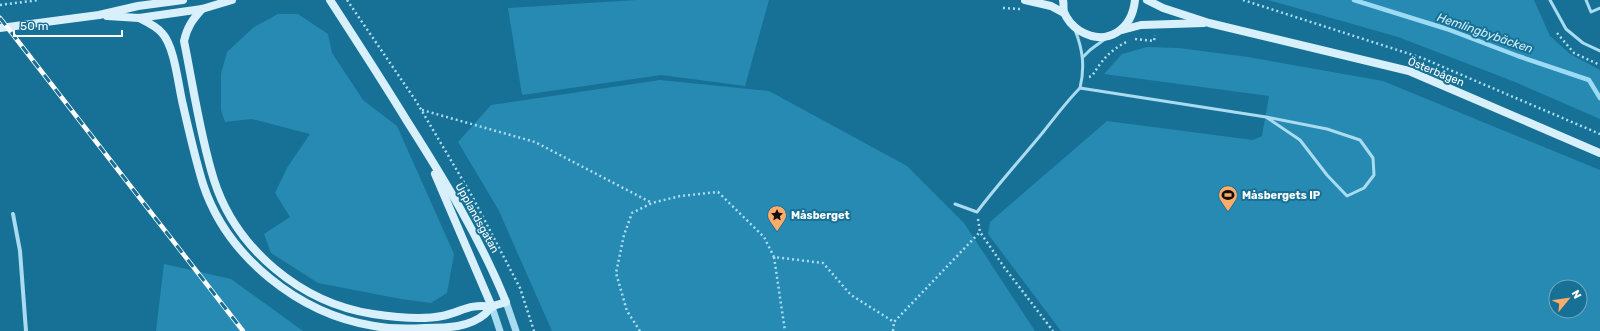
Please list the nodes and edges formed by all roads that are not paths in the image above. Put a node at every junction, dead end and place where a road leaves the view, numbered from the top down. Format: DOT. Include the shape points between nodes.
graph roads {
  1 [pos="183,0"];
  2 [pos="232,0"];
  3 [pos="330,0"];
  4 [pos="1025,0"];
  5 [pos="1063,0"];
  6 [pos="1135,0"];
  7 [pos="1147,0"];
  8 [pos="1550,0"];
  9 [pos="1586,0"];
  10 [pos="1600,8"];
  11 [pos="202,9"];
  12 [pos="1064,12"];
  13 [pos="99,16"];
  14 [pos="139,18"];
  15 [pos="1209,23"];
  16 [pos="1074,27"];
  17 [pos="0,28"];
  18 [pos="1121,30"];
  19 [pos="1111,35"];
  20 [pos="1600,51"];
  21 [pos="1083,57"];
  22 [pos="1080,88"];
  23 [pos="1266,117"];
  24 [pos="424,147"];
  25 [pos="1600,153"];
  26 [pos="955,204"];
  27 [pos="13,214"];
  28 [pos="506,302"];
  29 [pos="492,307"];
  30 [pos="26,331"];
  31 [pos="500,331"];
  32 [pos="516,331"];
  1 -- 13 [label="main road" via="138,6"];
  2 -- 11 [label="main road"];
  3 -- 24 [label="main road, Upplandsgatan"];
  4 -- 12 [label="main road"];
  5 -- 12 [label="main road"];
  6 -- 18 [label="main road" via="1129,22"];
  7 -- 15 [label="main road, Österbågen"];
  8 -- 20 [label="lane" via="1566,29 1583,43"];
  9 -- 10 [label="lane" via="1591,12"];
  11 -- 14 [label="main road"];
  11 -- 29 [label="main road" via="186,30 184,40 198,111 214,181 225,206 253,248 291,281 330,302 353,310 428,318 473,306"];
  12 -- 16 [label="main road"];
  13 -- 14 [label="main road"];
  13 -- 17 [label="main road"];
  14 -- 29 [label="main road" via="162,32 170,45 203,184 214,209 228,234 264,274 285,290 326,312 373,326 419,329 457,326 479,318"];
  15 -- 18 [label="main road, Österbågen" via="1141,25"];
  15 -- 25 [label="main road, Österbågen" via="1409,71"];
  16 -- 19 [label="main road" via="1088,36"];
  16 -- 21 [label="lane"];
  18 -- 19 [label="main road"];
  19 -- 21 [label="lane" via="1096,44"];
  21 -- 22 [label="lane"];
  22 -- 23 [label="lane"];
  22 -- 26 [label="lane" via="977,212"];
  23 -- 23 [label="lane" via="1327,129 1360,140 1373,158 1374,175 1364,188 1348,196 1327,175 1300,140"];
  24 -- 28 [label="main road, Upplandsgatan" via="470,225"];
  24 -- 29 [label="main road, Upplandsgatan"];
  27 -- 30 [label="street" via="20,251"];
  28 -- 29 [label="main road"];
  28 -- 32 [label="street"];
  29 -- 31 [label="street"];
}
